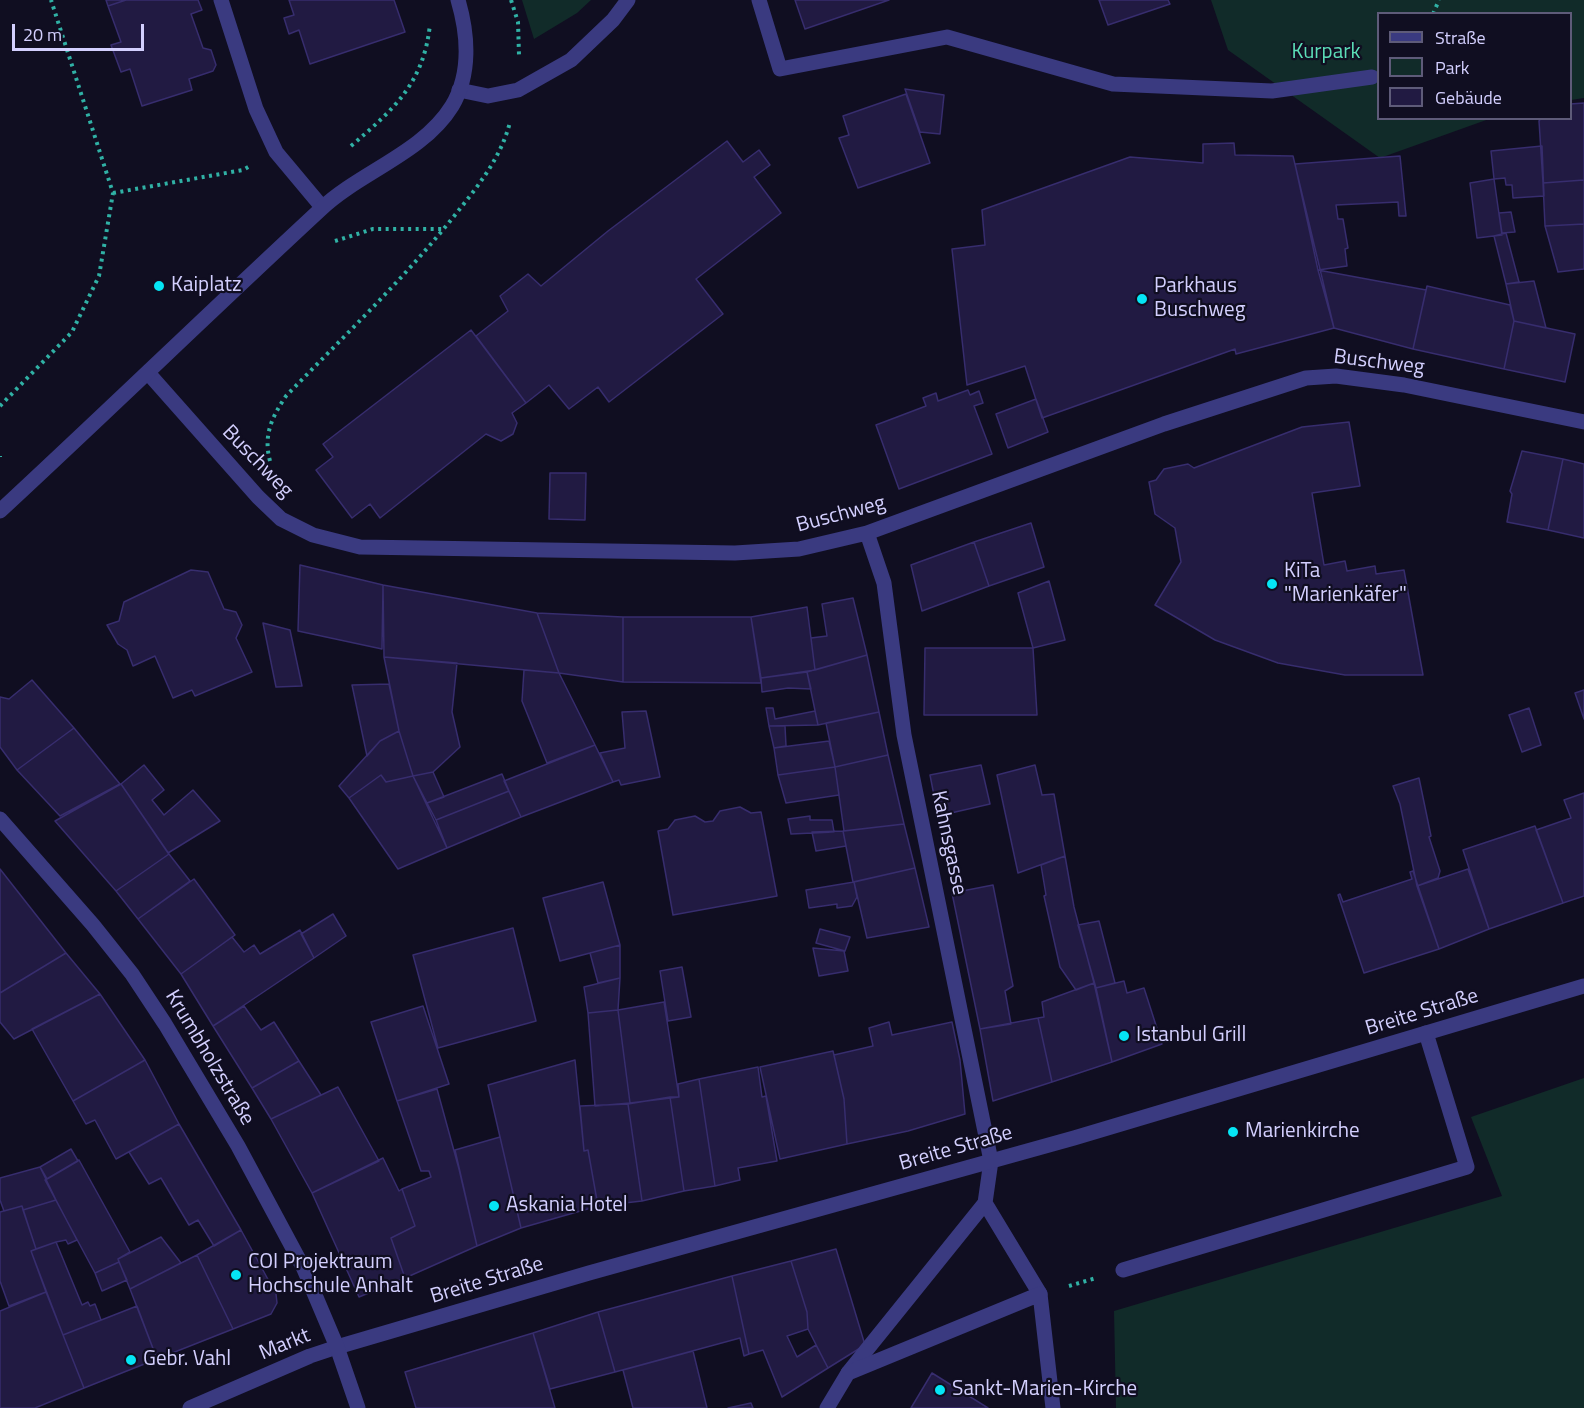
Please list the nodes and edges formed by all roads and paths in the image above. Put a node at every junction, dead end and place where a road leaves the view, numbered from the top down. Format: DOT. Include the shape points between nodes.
graph roads {
  1 [pos="51,0"];
  2 [pos="220,0"];
  3 [pos="458,0"];
  4 [pos="628,0"];
  5 [pos="759,0"];
  6 [pos="431,19"];
  7 [pos="1372,77"];
  8 [pos="459,90"];
  9 [pos="345,152"];
  10 [pos="243,170"];
  11 [pos="113,193"];
  12 [pos="322,207"];
  13 [pos="328,244"];
  14 [pos="149,374"];
  15 [pos="0,406"];
  16 [pos="1584,422"];
  17 [pos="272,467"];
  18 [pos="0,511"];
  19 [pos="867,533"];
  20 [pos="0,819"];
  21 [pos="1584,986"];
  22 [pos="1426,1033"];
  23 [pos="991,1161"];
  24 [pos="985,1203"];
  25 [pos="1123,1270"];
  26 [pos="1040,1294"];
  27 [pos="337,1347"];
  28 [pos="848,1373"];
  29 [pos="190,1408"];
  30 [pos="358,1408"];
  31 [pos="827,1408"];
  32 [pos="1053,1408"];
  1 -- 11 [label="path"];
  2 -- 12 [label="street" via="256,109 276,152"];
  3 -- 8 [label="street" via="466,48"];
  4 -- 8 [label="street" via="571,60 518,90 488,96"];
  5 -- 7 [label="street" via="780,69 947,38 1113,84 1272,91"];
  6 -- 9 [label="path" via="428,49 401,101"];
  8 -- 12 [label="street" via="437,124"];
  10 -- 11 [label="path"];
  11 -- 15 [label="path" via="99,276 72,332"];
  12 -- 14 [label="street"];
  13 -- 17 [label="path" via="373,229 444,229 286,396 273,415 266,436"];
  14 -- 18 [label="street"];
  14 -- 19 [label="street, Buschweg" via="281,519 332,541 360,547 735,553 799,549"];
  16 -- 19 [label="street, Buschweg" via="1404,385 1336,376 1306,378 1164,424"];
  19 -- 23 [label="street, Kahnsgasse" via="884,583 904,735"];
  20 -- 27 [label="street, Krumbholzstraße" via="93,925 165,1024 238,1146 304,1269"];
  21 -- 22 [label="street, Breite Straße"];
  22 -- 23 [label="street, Breite Straße"];
  22 -- 25 [label="street" via="1467,1167"];
  23 -- 24 [label="street, Kahnsgasse"];
  23 -- 27 [label="street, Breite Straße"];
  24 -- 26 [label="street"];
  24 -- 28 [label="street"];
  25 -- 26 [label="path"];
  26 -- 28 [label="street"];
  26 -- 32 [label="street"];
  27 -- 29 [label="street, Markt"];
  27 -- 30 [label="street, Markt"];
  28 -- 31 [label="street"];
}
